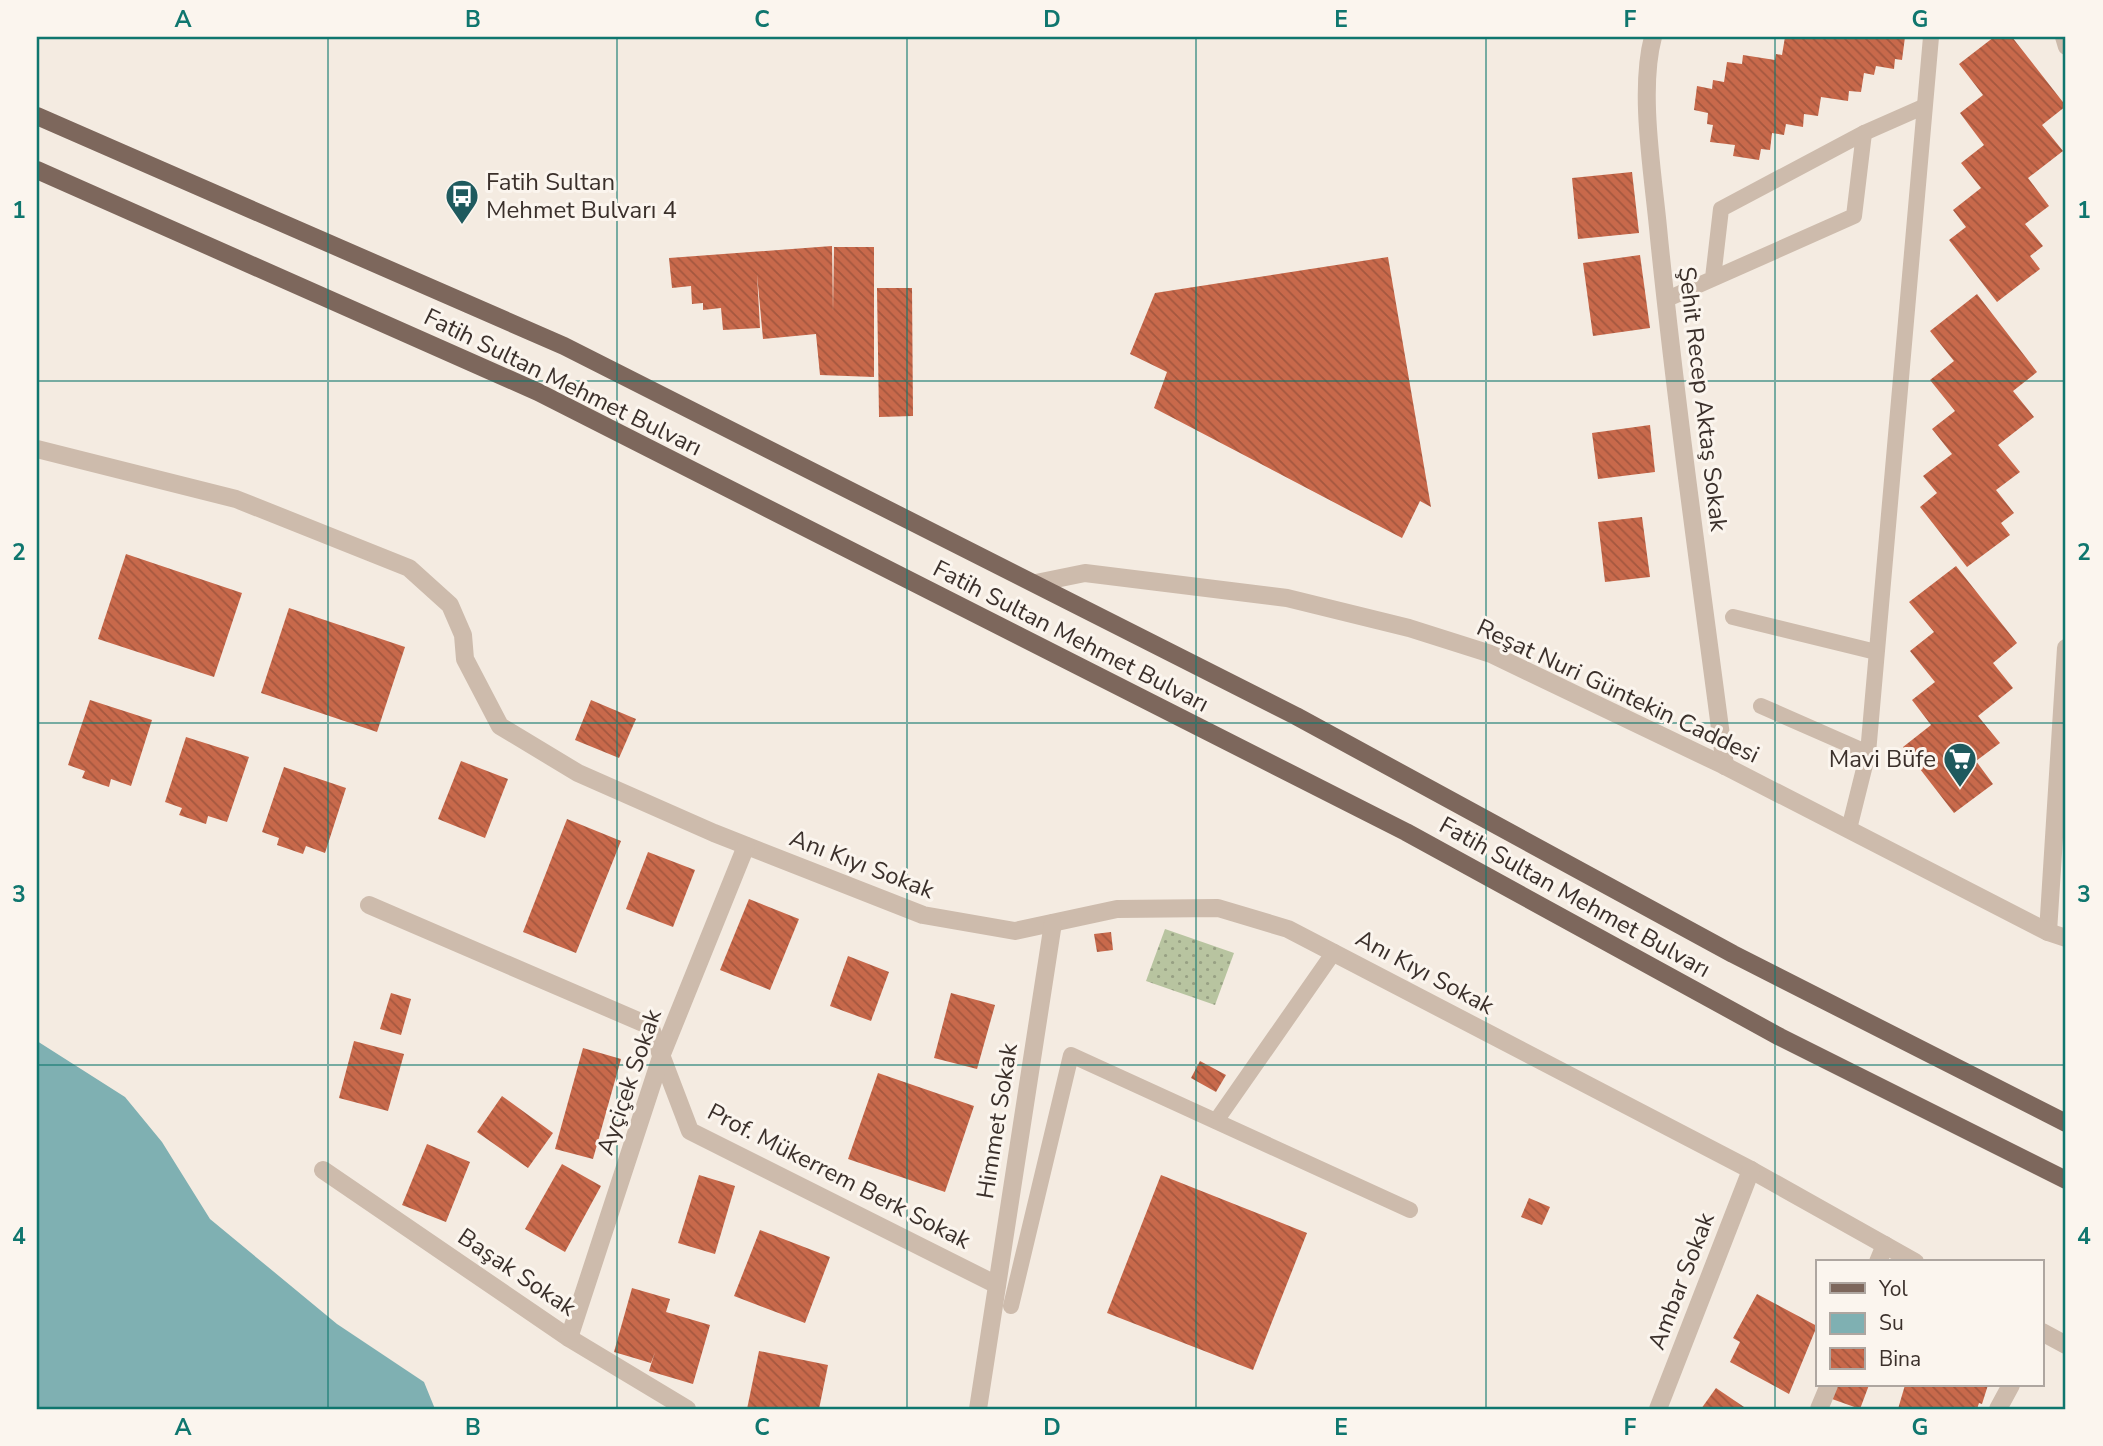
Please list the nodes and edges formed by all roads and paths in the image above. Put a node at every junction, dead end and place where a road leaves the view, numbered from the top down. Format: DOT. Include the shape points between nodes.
graph roads {
  1 [pos="1653,37"];
  2 [pos="1931,37"];
  3 [pos="2063,37"];
  4 [pos="2066,47"];
  5 [pos="1923,107"];
  6 [pos="37,116"];
  7 [pos="1864,133"];
  8 [pos="37,170"];
  9 [pos="1713,278"];
  10 [pos="1665,300"];
  11 [pos="37,449"];
  12 [pos="1036,583"];
  13 [pos="1733,617"];
  14 [pos="2066,649"];
  15 [pos="1876,652"];
  16 [pos="1761,706"];
  17 [pos="1868,754"];
  18 [pos="1725,766"];
  19 [pos="1849,829"];
  20 [pos="746,846"];
  21 [pos="369,905"];
  22 [pos="1053,923"];
  23 [pos="2048,932"];
  24 [pos="2066,938"];
  25 [pos="1334,952"];
  26 [pos="662,1054"];
  27 [pos="1216,1121"];
  28 [pos="2066,1123"];
  29 [pos="323,1170"];
  30 [pos="1751,1170"];
  31 [pos="2066,1180"];
  32 [pos="1410,1210"];
  33 [pos="1881,1254"];
  34 [pos="1906,1260"];
  35 [pos="997,1285"];
  36 [pos="1011,1306"];
  37 [pos="2044,1333"];
  38 [pos="569,1338"];
  39 [pos="2066,1345"];
  40 [pos="1829,1386"];
  41 [pos="2010,1386"];
  42 [pos="687,1409"];
  43 [pos="978,1409"];
  44 [pos="1658,1409"];
  45 [pos="1819,1409"];
  46 [pos="1998,1409"];
  1 -- 10 [label="street, Şehit Recep Aktaş Sokak" via="1648,55 1649,132"];
  2 -- 5 [label="lane"];
  3 -- 4 [label="lane"];
  5 -- 7 [label="lane"];
  5 -- 15 [label="lane"];
  6 -- 12 [label="main road, Fatih Sultan Mehmet Bulvarı" via="564,346"];
  7 -- 9 [label="lane" via="1721,209"];
  7 -- 9 [label="lane" via="1854,216"];
  8 -- 31 [label="main road, Fatih Sultan Mehmet Bulvarı" via="538,392 1406,832 1768,1031"];
  9 -- 10 [label="lane"];
  10 -- 18 [label="street, Şehit Recep Aktaş Sokak"];
  11 -- 20 [label="street, Anı Kıyı Sokak" via="236,499 409,568 450,605 463,635 465,659 500,726 578,773"];
  12 -- 18 [label="street, Reşat Nuri Güntekin Caddesi" via="1085,573 1170,581 1287,598 1409,628 1491,654"];
  12 -- 28 [label="main road, Fatih Sultan Mehmet Bulvarı" via="1460,803 1733,954"];
  13 -- 15 [label="lane"];
  14 -- 23 [label="street"];
  15 -- 17 [label="lane"];
  16 -- 17 [label="lane"];
  17 -- 19 [label="lane"];
  18 -- 19 [label="street, Reşat Nuri Güntekin Caddesi"];
  19 -- 23 [label="street, Reşat Nuri Güntekin Caddesi"];
  20 -- 22 [label="street, Anı Kıyı Sokak" via="923,915 1015,931"];
  20 -- 26 [label="street, Ayçiçek Sokak"];
  21 -- 26 [label="street, Prof. Mükerrem Berk Sokak" via="650,1027"];
  22 -- 25 [label="street, Anı Kıyı Sokak" via="1117,909 1218,908 1288,929"];
  22 -- 35 [label="street, Himmet Sokak"];
  23 -- 24 [label="street, Reşat Nuri Güntekin Caddesi"];
  25 -- 27 [label="lane"];
  25 -- 30 [label="street, Anı Kıyı Sokak"];
  26 -- 35 [label="street, Prof. Mükerrem Berk Sokak" via="691,1131"];
  26 -- 38 [label="street, Ayçiçek Sokak"];
  27 -- 32 [label="lane"];
  27 -- 36 [label="lane" via="1071,1055"];
  29 -- 38 [label="street, Başak Sokak"];
  30 -- 33 [label="street, Anı Kıyı Sokak"];
  30 -- 44 [label="street, Ambar Sokak"];
  33 -- 34 [label="street, Anı Kıyı Sokak"];
  35 -- 43 [label="street, Himmet Sokak"];
  37 -- 39 [label="street"];
  38 -- 42 [label="street, Başak Sokak"];
  40 -- 45 [label="street"];
  41 -- 46 [label="street"];
}
